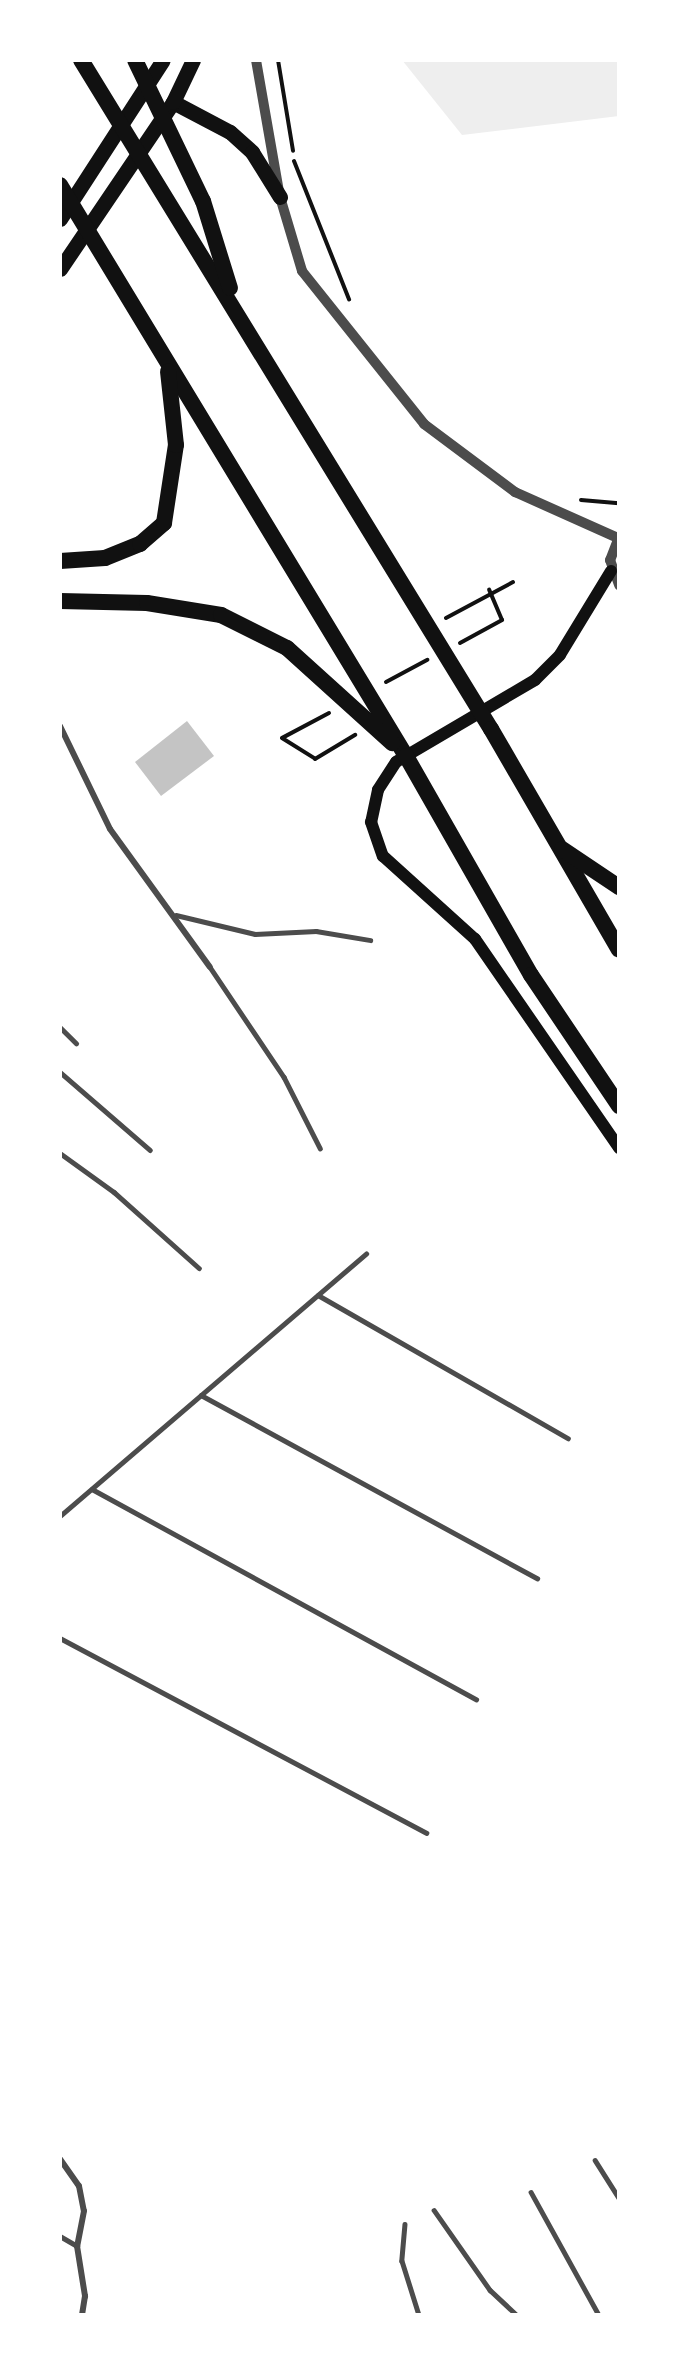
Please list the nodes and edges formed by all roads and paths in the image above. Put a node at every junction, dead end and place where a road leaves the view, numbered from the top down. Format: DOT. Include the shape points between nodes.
graph roads {
  1 [pos="81,60"];
  2 [pos="135,60"];
  3 [pos="164,60"];
  4 [pos="193,60"];
  5 [pos="256,60"];
  6 [pos="278,60"];
  7 [pos="173,102"];
  8 [pos="60,185"];
  9 [pos="280,197"];
  10 [pos="60,219"];
  11 [pos="60,269"];
  12 [pos="355,308"];
  13 [pos="238,312"];
  14 [pos="168,367"];
  15 [pos="571,499"];
  16 [pos="619,503"];
  17 [pos="619,538"];
  18 [pos="60,561"];
  19 [pos="611,571"];
  20 [pos="513,582"];
  21 [pos="619,585"];
  22 [pos="489,590"];
  23 [pos="60,601"];
  24 [pos="430,628"];
  25 [pos="450,648"];
  26 [pos="439,654"];
  27 [pos="376,687"];
  28 [pos="334,710"];
  29 [pos="372,725"];
  30 [pos="60,726"];
  31 [pos="406,756"];
  32 [pos="559,847"];
  33 [pos="619,887"];
  34 [pos="176,915"];
  35 [pos="370,940"];
  36 [pos="619,950"];
  37 [pos="210,967"];
  38 [pos="60,1027"];
  39 [pos="76,1043"];
  40 [pos="60,1072"];
  41 [pos="619,1106"];
  42 [pos="320,1148"];
  43 [pos="619,1148"];
  44 [pos="150,1150"];
  45 [pos="60,1153"];
  46 [pos="366,1254"];
  47 [pos="199,1268"];
  48 [pos="318,1295"];
  49 [pos="201,1395"];
  50 [pos="568,1438"];
  51 [pos="92,1489"];
  52 [pos="60,1516"];
  53 [pos="537,1578"];
  54 [pos="60,1638"];
  55 [pos="476,1699"];
  56 [pos="426,1833"];
  57 [pos="60,2159"];
  58 [pos="595,2160"];
  59 [pos="531,2192"];
  60 [pos="619,2198"];
  61 [pos="434,2210"];
  62 [pos="405,2224"];
  63 [pos="60,2236"];
  64 [pos="77,2246"];
  65 [pos="82,2315"];
  66 [pos="419,2315"];
  67 [pos="517,2315"];
  68 [pos="599,2315"];
  1 -- 13 [label="highway"];
  2 -- 13 [label="highway" via="203,201"];
  3 -- 10 [label="main road"];
  4 -- 7 [label="main road"];
  5 -- 9 [label="street"];
  6 -- 12 [label="path" via="295,163"];
  7 -- 9 [label="main road" via="230,132 252,152"];
  7 -- 11 [label="main road"];
  8 -- 14 [label="highway"];
  9 -- 17 [label="street" via="302,271 424,424 515,492"];
  13 -- 24 [label="highway"];
  14 -- 18 [label="highway" via="176,445 164,523 140,544 105,558"];
  14 -- 31 [label="highway"];
  15 -- 16 [label="path"];
  17 -- 19 [label="street"];
  19 -- 21 [label="street"];
  19 -- 43 [label="main road" via="560,655 535,680 396,762 378,790 371,822 383,856 475,939"];
  20 -- 22 [label="path"];
  22 -- 24 [label="path"];
  22 -- 25 [label="path" via="502,620"];
  23 -- 29 [label="highway" via="147,603 221,615 287,648"];
  24 -- 32 [label="highway"];
  26 -- 27 [label="path"];
  28 -- 29 [label="path" via="282,738 315,759"];
  29 -- 31 [label="highway"];
  30 -- 34 [label="street" via="110,829"];
  31 -- 41 [label="highway" via="531,975"];
  32 -- 33 [label="highway"];
  32 -- 36 [label="highway"];
  34 -- 35 [label="lane" via="255,934 316,932"];
  34 -- 37 [label="street"];
  37 -- 42 [label="lane" via="284,1077"];
  38 -- 39 [label="lane"];
  40 -- 44 [label="lane"];
  45 -- 47 [label="lane" via="114,1192"];
  46 -- 48 [label="lane"];
  48 -- 49 [label="lane"];
  48 -- 50 [label="lane"];
  49 -- 51 [label="lane"];
  49 -- 53 [label="lane"];
  51 -- 52 [label="lane"];
  51 -- 55 [label="lane"];
  54 -- 56 [label="lane"];
  57 -- 64 [label="street" via="79,2186 84,2211"];
  58 -- 60 [label="lane"];
  59 -- 68 [label="lane"];
  61 -- 67 [label="lane" via="490,2290"];
  62 -- 66 [label="lane" via="402,2261"];
  63 -- 64 [label="lane"];
  64 -- 65 [label="street" via="85,2296"];
}
